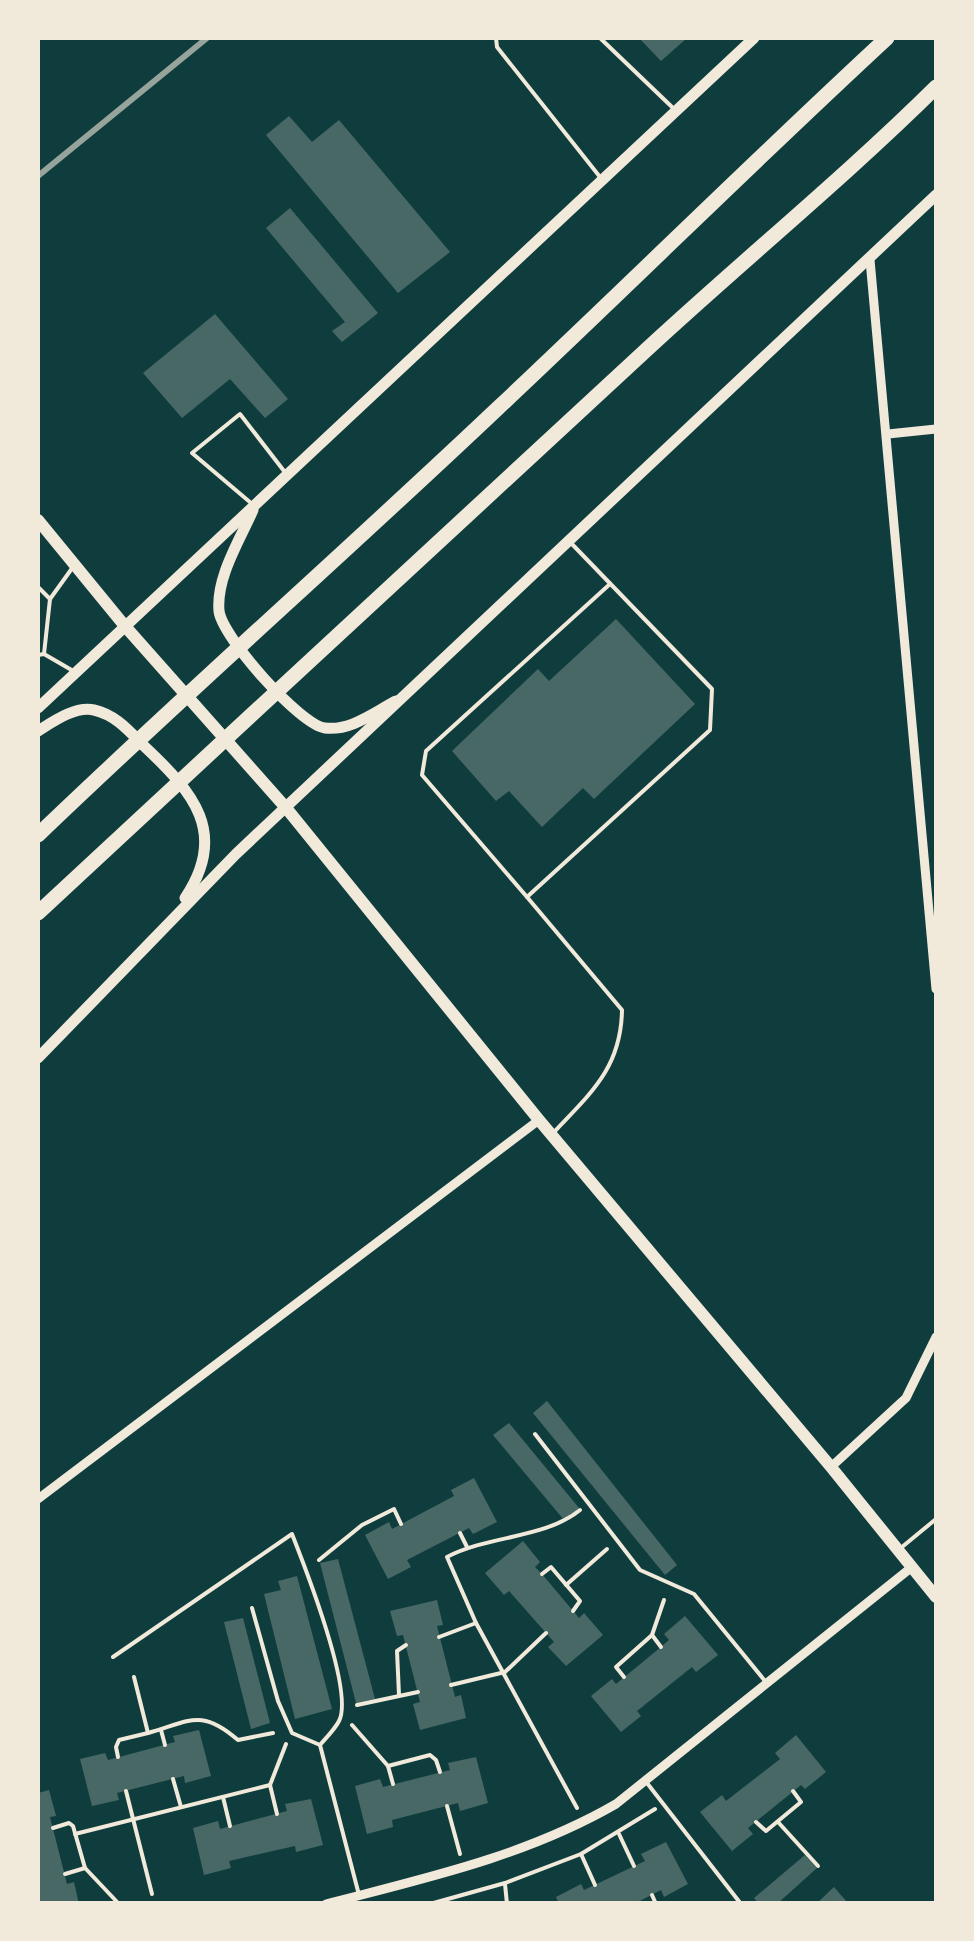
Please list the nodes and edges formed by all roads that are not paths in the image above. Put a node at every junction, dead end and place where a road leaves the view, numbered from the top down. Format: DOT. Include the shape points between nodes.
graph roads {
  1 [pos="496,38"];
  2 [pos="600,38"];
  3 [pos="754,38"];
  4 [pos="888,38"];
  5 [pos="936,87"];
  6 [pos="936,97"];
  7 [pos="676,111"];
  8 [pos="883,140"];
  9 [pos="602,180"];
  10 [pos="936,195"];
  11 [pos="870,260"];
  12 [pos="936,430"];
  13 [pos="888,434"];
  14 [pos="286,475"];
  15 [pos="254,506"];
  16 [pos="38,520"];
  17 [pos="570,542"];
  18 [pos="74,565"];
  19 [pos="610,584"];
  20 [pos="38,587"];
  21 [pos="50,598"];
  22 [pos="124,625"];
  23 [pos="40,655"];
  24 [pos="74,672"];
  25 [pos="408,695"];
  26 [pos="38,708"];
  27 [pos="38,731"];
  28 [pos="287,809"];
  29 [pos="38,835"];
  30 [pos="527,897"];
  31 [pos="38,914"];
  32 [pos="166,926"];
  33 [pos="936,989"];
  34 [pos="38,1058"];
  35 [pos="539,1120"];
  36 [pos="551,1134"];
  37 [pos="936,1337"];
  38 [pos="536,1434"];
  39 [pos="832,1467"];
  40 [pos="38,1499"];
  41 [pos="936,1518"];
  42 [pos="898,1550"];
  43 [pos="912,1567"];
  44 [pos="936,1597"];
  45 [pos="252,1608"];
  46 [pos="112,1657"];
  47 [pos="768,1684"];
  48 [pos="320,1745"];
  49 [pos="647,1783"];
  50 [pos="359,1895"];
  51 [pos="326,1904"];
  52 [pos="741,1904"];
  1 -- 9 [label="lane"];
  2 -- 7 [label="lane"];
  3 -- 7 [label="street"];
  4 -- 29 [label="highway"];
  5 -- 8 [label="highway"];
  6 -- 8 [label="highway"];
  7 -- 9 [label="street"];
  8 -- 31 [label="highway" via="652,344"];
  9 -- 14 [label="street"];
  10 -- 11 [label="street"];
  11 -- 13 [label="street"];
  11 -- 17 [label="street"];
  12 -- 13 [label="street"];
  13 -- 33 [label="street"];
  14 -- 15 [label="street"];
  14 -- 15 [label="lane" via="240,414 192,452"];
  15 -- 22 [label="street"];
  15 -- 25 [label="street" via="221,584 219,613 229,637 320,728 346,728"];
  16 -- 18 [label="main road"];
  17 -- 19 [label="lane"];
  17 -- 25 [label="street"];
  18 -- 21 [label="lane"];
  18 -- 22 [label="main road"];
  19 -- 30 [label="lane" via="426,751 422,774"];
  19 -- 30 [label="lane" via="712,689 710,730"];
  20 -- 21 [label="lane"];
  21 -- 23 [label="lane"];
  22 -- 24 [label="street"];
  22 -- 28 [label="main road"];
  23 -- 24 [label="lane"];
  24 -- 26 [label="street"];
  25 -- 28 [label="street"];
  27 -- 32 [label="street" via="76,711 114,717 191,797 207,847 200,875"];
  28 -- 32 [label="street"];
  28 -- 35 [label="main road"];
  30 -- 36 [label="lane" via="622,1010 621,1036 603,1081"];
  32 -- 34 [label="street"];
  35 -- 36 [label="main road"];
  35 -- 40 [label="street"];
  36 -- 39 [label="main road"];
  37 -- 39 [label="street" via="906,1398"];
  38 -- 47 [label="lane" via="640,1570 694,1594"];
  39 -- 42 [label="main road"];
  41 -- 42 [label="lane"];
  42 -- 43 [label="main road"];
  43 -- 44 [label="main road"];
  43 -- 47 [label="street"];
  45 -- 48 [label="lane" via="292,1733"];
  46 -- 48 [label="lane" via="292,1534 341,1688 341,1718"];
  47 -- 49 [label="street"];
  48 -- 50 [label="lane"];
  49 -- 50 [label="street" via="556,1836 487,1862"];
  49 -- 52 [label="lane"];
  50 -- 51 [label="street"];
}
